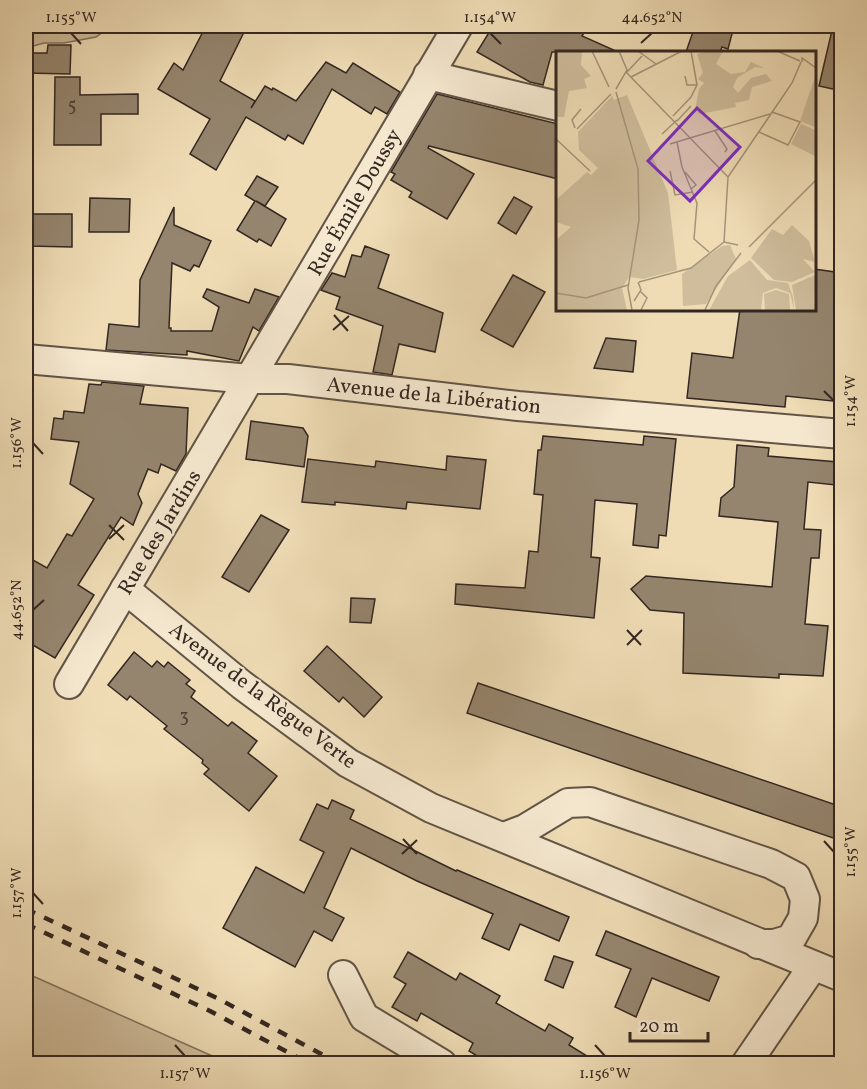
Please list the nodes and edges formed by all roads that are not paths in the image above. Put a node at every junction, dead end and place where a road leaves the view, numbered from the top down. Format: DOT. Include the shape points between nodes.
graph roads {
  1 [pos="458,26"];
  2 [pos="428,75"];
  3 [pos="556,106"];
  4 [pos="26,359"];
  5 [pos="250,379"];
  6 [pos="842,434"];
  7 [pos="126,589"];
  8 [pos="69,684"];
  9 [pos="504,837"];
  10 [pos="757,944"];
  11 [pos="813,966"];
  12 [pos="343,975"];
  13 [pos="842,977"];
  14 [pos="442,1064"];
  15 [pos="746,1064"];
  1 -- 2 [label="street, Rue Émile Doussy"];
  2 -- 3 [label="street"];
  2 -- 5 [label="street, Rue Émile Doussy"];
  4 -- 5 [label="street, Avenue de la Libération"];
  5 -- 6 [label="street, Avenue de la Libération" via="288,379 518,406"];
  5 -- 7 [label="street, Rue des Jardins"];
  7 -- 8 [label="street, Rue des Jardins"];
  7 -- 9 [label="street, Avenue de la Règue Verte" via="243,685 348,763 431,808"];
  9 -- 10 [label="street, Avenue de la Règue Verte"];
  9 -- 10 [label="street" via="568,803 590,802 771,864 795,877 805,899 803,918 791,939"];
  10 -- 11 [label="street, Avenue de la Règue Verte"];
  11 -- 13 [label="street, Avenue de la Règue Verte"];
  11 -- 15 [label="street"];
  12 -- 14 [label="street" via="364,1017"];
}
